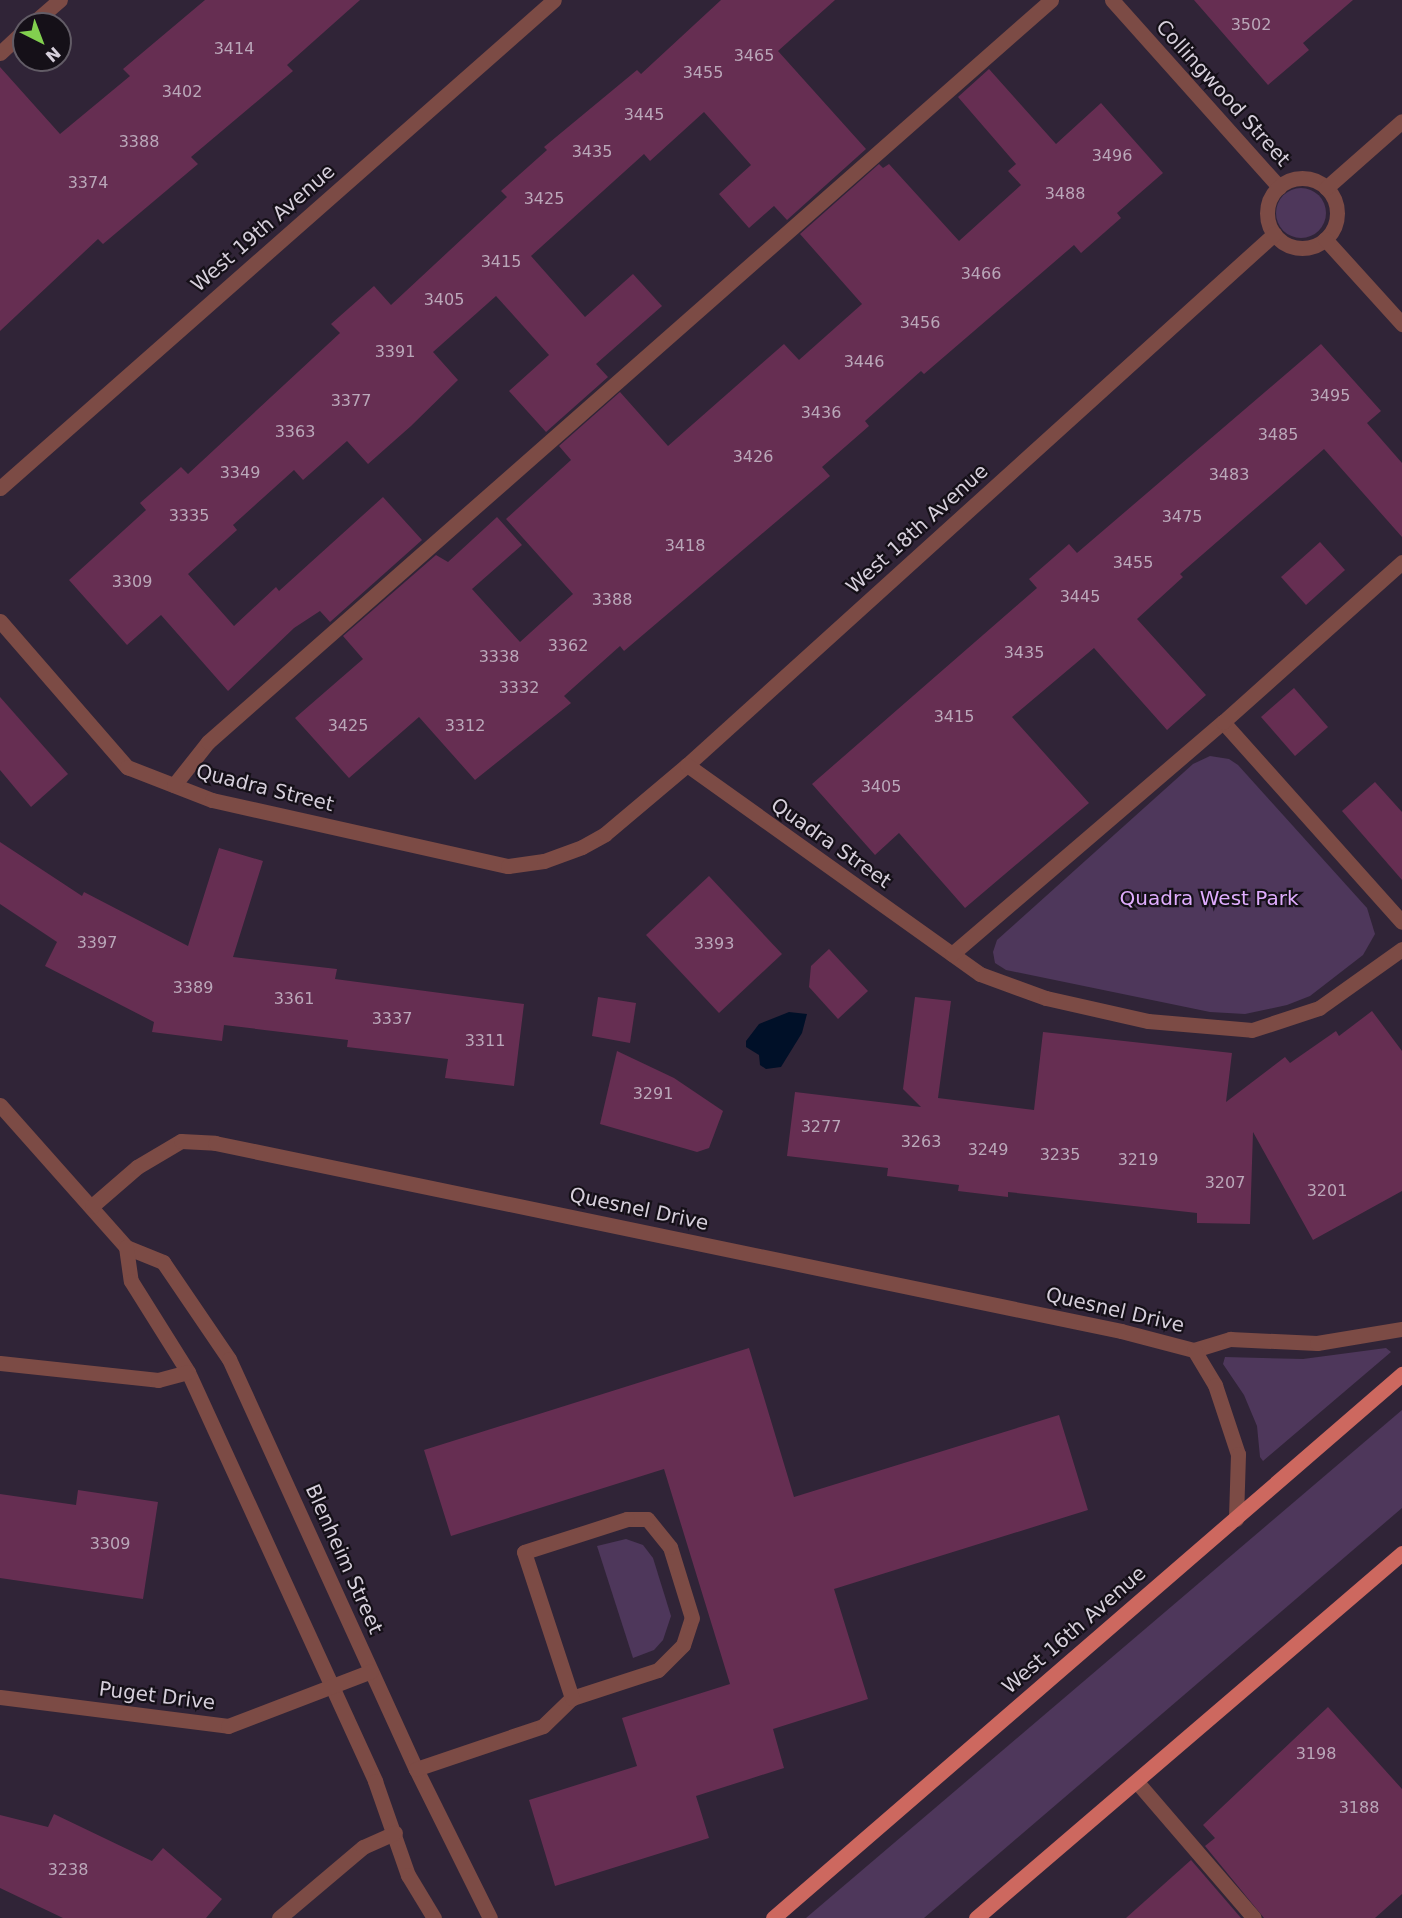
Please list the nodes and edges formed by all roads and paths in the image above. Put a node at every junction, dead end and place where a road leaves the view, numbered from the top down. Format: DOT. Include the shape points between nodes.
graph roads {
  1 [pos="60,0"];
  2 [pos="554,0"];
  3 [pos="1051,0"];
  4 [pos="1112,0"];
  5 [pos="46,12"];
  6 [pos="12,42"];
  7 [pos="0,52"];
  8 [pos="1402,121"];
  9 [pos="1279,187"];
  10 [pos="1326,188"];
  11 [pos="1274,234"];
  12 [pos="1325,239"];
  13 [pos="1402,324"];
  14 [pos="0,488"];
  15 [pos="1402,562"];
  16 [pos="0,621"];
  17 [pos="1223,722"];
  18 [pos="687,765"];
  19 [pos="174,785"];
  20 [pos="582,847"];
  21 [pos="1402,922"];
  22 [pos="1402,949"];
  23 [pos="952,954"];
  24 [pos="0,1105"];
  25 [pos="92,1206"];
  26 [pos="126,1247"];
  27 [pos="1402,1329"];
  28 [pos="1194,1350"];
  29 [pos="0,1363"];
  30 [pos="188,1372"];
  31 [pos="1402,1374"];
  32 [pos="1236,1519"];
  33 [pos="1400,1558"];
  34 [pos="371,1671"];
  35 [pos="333,1687"];
  36 [pos="0,1697"];
  37 [pos="572,1698"];
  38 [pos="416,1769"];
  39 [pos="1137,1782"];
  40 [pos="395,1833"];
  41 [pos="279,1918"];
  42 [pos="434,1918"];
  43 [pos="490,1918"];
  44 [pos="773,1918"];
  45 [pos="976,1918"];
  46 [pos="1254,1918"];
  1 -- 5 [label="street"];
  2 -- 14 [label="street, West 19th Avenue"];
  3 -- 19 [label="street" via="208,742"];
  4 -- 9 [label="street, Collingwood Street"];
  6 -- 7 [label="street"];
  8 -- 10 [label="street"];
  9 -- 10 [label="street" via="1297,178 1308,178"];
  9 -- 11 [label="street" via="1268,205"];
  10 -- 12 [label="street" via="1337,208 1333,230"];
  11 -- 12 [label="street" via="1282,242 1304,248"];
  11 -- 18 [label="street, West 18th Avenue"];
  12 -- 13 [label="street"];
  15 -- 17 [label="street"];
  16 -- 19 [label="street, Quadra Street" via="127,767"];
  17 -- 21 [label="street"];
  17 -- 23 [label="street"];
  18 -- 20 [label="street, West 18th Avenue" via="605,834"];
  18 -- 23 [label="street, Quadra Street"];
  19 -- 20 [label="street, Quadra Street" via="212,800 507,866 544,861"];
  22 -- 23 [label="street, Quadra Street" via="1319,1008 1252,1030 1148,1021 1046,998 980,974"];
  24 -- 25 [label="street, Blenheim Street"];
  25 -- 26 [label="street, Blenheim Street"];
  25 -- 28 [label="street, Quesnel Drive" via="136,1167 181,1141 215,1143 1110,1329"];
  26 -- 30 [label="street" via="131,1281"];
  26 -- 34 [label="street, Blenheim Street" via="163,1262 229,1359"];
  27 -- 28 [label="street, Quesnel Drive" via="1317,1343 1230,1339"];
  28 -- 32 [label="street, Quesnel Drive" via="1215,1385 1238,1454"];
  29 -- 30 [label="street" via="158,1380"];
  30 -- 35 [label="street"];
  31 -- 32 [label="main road, West 16th Avenue"];
  32 -- 44 [label="main road, West 16th Avenue"];
  33 -- 39 [label="main road"];
  34 -- 35 [label="street, Puget Drive"];
  34 -- 38 [label="street, Blenheim Street"];
  35 -- 36 [label="street, Puget Drive" via="228,1726"];
  35 -- 40 [label="street"];
  37 -- 37 [label="street" via="658,1670 683,1645 692,1618 670,1547 647,1519 627,1519 524,1552"];
  37 -- 38 [label="street" via="543,1726"];
  38 -- 43 [label="street, Blenheim Street"];
  39 -- 45 [label="main road"];
  39 -- 46 [label="street"];
  40 -- 41 [label="street" via="363,1847"];
  40 -- 42 [label="street" via="408,1875"];
}
